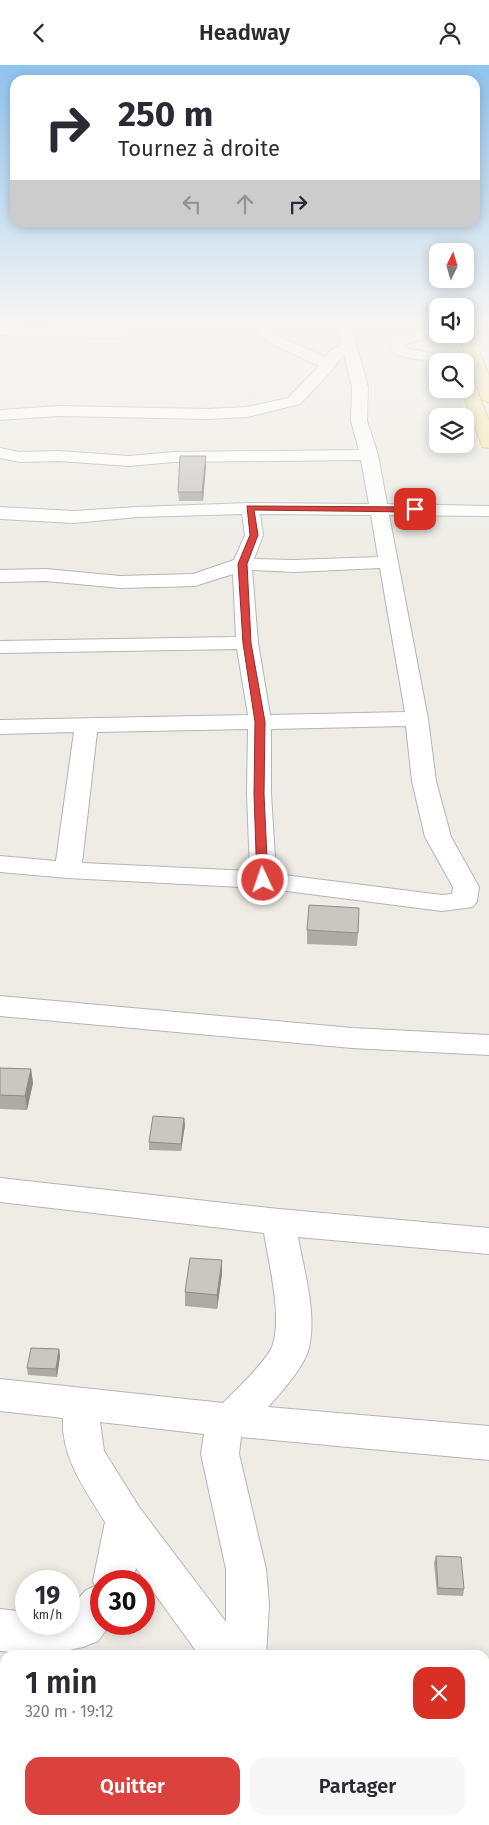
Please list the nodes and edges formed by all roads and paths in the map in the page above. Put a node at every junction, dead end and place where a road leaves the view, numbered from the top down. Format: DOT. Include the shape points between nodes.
graph roads {
  1 [pos="272,407"];
  2 [pos="361,407"];
  3 [pos="476,407"];
  4 [pos="0,415"];
  5 [pos="489,443"];
  6 [pos="0,453"];
  7 [pos="369,455"];
  8 [pos="250,508"];
  9 [pos="378,509"];
  10 [pos="489,511"];
  11 [pos="0,513"];
  12 [pos="388,562"];
  13 [pos="242,564"];
  14 [pos="0,576"];
  15 [pos="247,643"];
  16 [pos="0,647"];
  17 [pos="417,719"];
  18 [pos="260,722"];
  19 [pos="86,725"];
  20 [pos="0,727"];
  21 [pos="0,864"];
  22 [pos="68,870"];
  23 [pos="263,880"];
  24 [pos="0,1006"];
  25 [pos="489,1045"];
  26 [pos="0,1190"];
  27 [pos="279,1222"];
  28 [pos="489,1241"];
  29 [pos="0,1395"];
  30 [pos="82,1404"];
  31 [pos="231,1420"];
  32 [pos="489,1443"];
  33 [pos="125,1520"];
  34 [pos="115,1570"];
  35 [pos="90,1617"];
  36 [pos="0,1631"];
  37 [pos="220,1650"];
  38 [pos="245,1650"];
  1 -- 4 [label="street" via="208,414 59,411"];
  2 -- 7 [label="street" via="359,421"];
  3 -- 5 [label="main road"];
  6 -- 7 [label="street" via="20,457 129,461 184,457"];
  7 -- 9 [label="street"];
  8 -- 9 [label="street"];
  8 -- 11 [label="street" via="74,517"];
  8 -- 13 [label="street" via="254,535"];
  9 -- 10 [label="street"];
  9 -- 12 [label="street"];
  12 -- 13 [label="street" via="294,566"];
  12 -- 17 [label="street"];
  13 -- 14 [label="street" via="196,580 120,582 46,575"];
  13 -- 15 [label="street"];
  15 -- 16 [label="street"];
  15 -- 18 [label="street"];
  17 -- 18 [label="street"];
  17 -- 23 [label="street" via="424,781 438,837 466,887 464,901 442,903"];
  18 -- 19 [label="street"];
  18 -- 23 [label="street"];
  19 -- 20 [label="street"];
  19 -- 22 [label="street"];
  21 -- 22 [label="street"];
  22 -- 23 [label="street"];
  24 -- 25 [label="street" via="352,1038"];
  26 -- 27 [label="street"];
  27 -- 28 [label="street"];
  27 -- 31 [label="street" via="295,1322 290,1351 262,1388"];
  29 -- 30 [label="street"];
  30 -- 31 [label="street"];
  30 -- 33 [label="street" via="81,1430 86,1456"];
  31 -- 32 [label="street"];
  31 -- 38 [label="street" via="222,1436 220,1454 246,1569"];
  33 -- 34 [label="street"];
  33 -- 37 [label="street"];
  35 -- 36 [label="street" via="83,1626 43,1635"];
}
